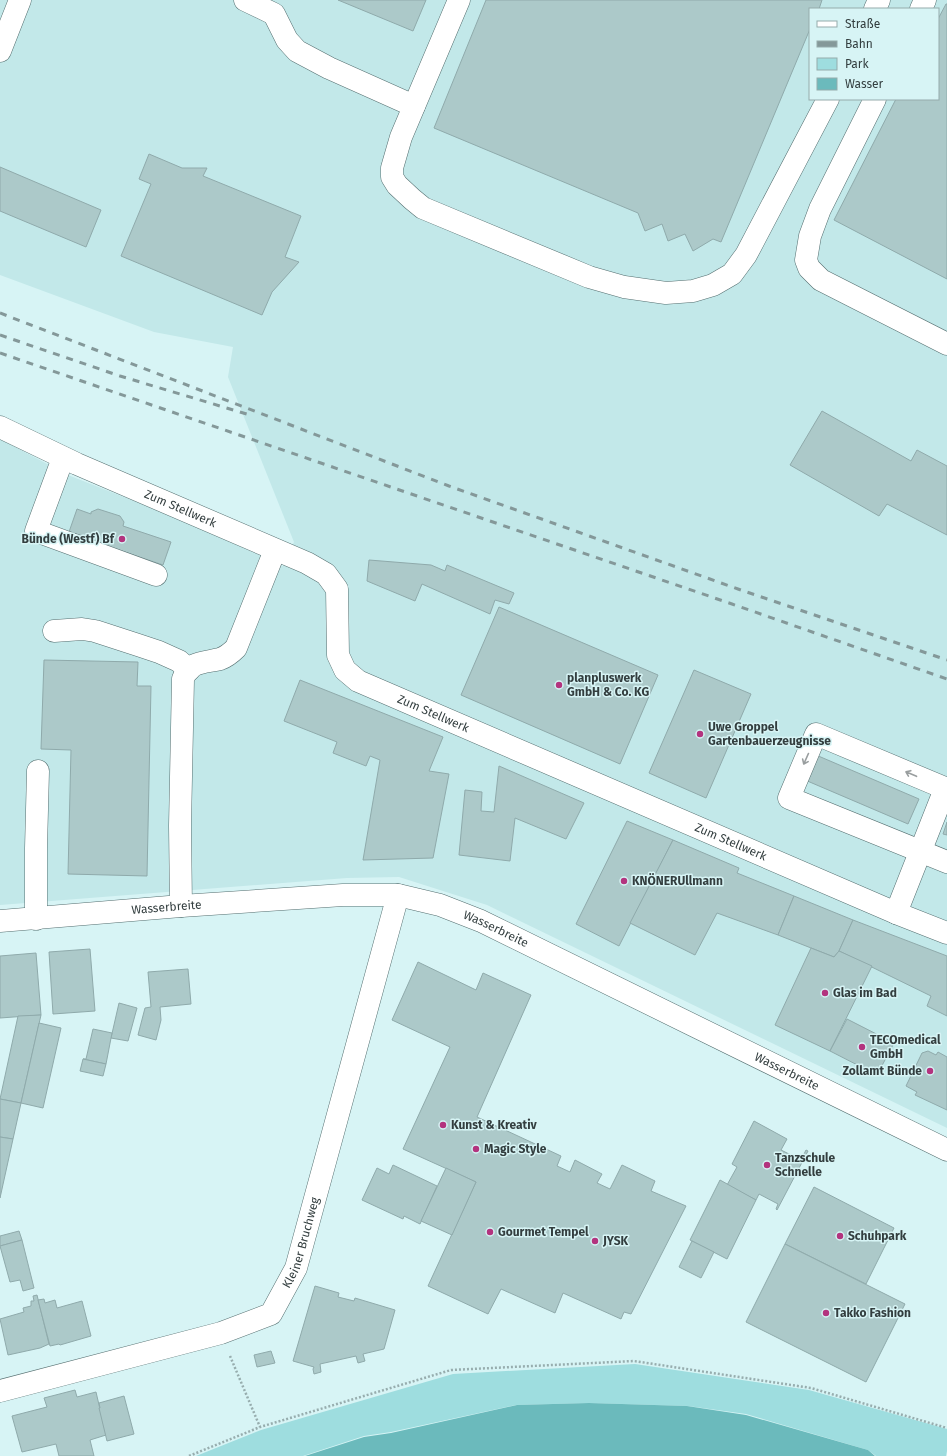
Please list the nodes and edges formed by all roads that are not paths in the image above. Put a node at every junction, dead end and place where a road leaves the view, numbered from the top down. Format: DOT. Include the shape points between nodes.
graph roads {
  1 [pos="20,0"];
  2 [pos="245,0"];
  3 [pos="459,0"];
  4 [pos="0,51"];
  5 [pos="827,100"];
  6 [pos="874,100"];
  7 [pos="414,106"];
  8 [pos="947,344"];
  9 [pos="0,428"];
  10 [pos="63,458"];
  11 [pos="275,550"];
  12 [pos="156,575"];
  13 [pos="54,631"];
  14 [pos="189,670"];
  15 [pos="38,771"];
  16 [pos="946,789"];
  17 [pos="920,852"];
  18 [pos="947,862"];
  19 [pos="398,895"];
  20 [pos="181,906"];
  21 [pos="896,913"];
  22 [pos="36,919"];
  23 [pos="0,921"];
  24 [pos="947,933"];
  25 [pos="947,1150"];
  26 [pos="0,1391"];
  1 -- 4 [label="street"];
  2 -- 7 [label="street" via="274,14 287,40 297,51"];
  3 -- 7 [label="street"];
  5 -- 7 [label="street" via="746,255 732,274 713,285 693,291 666,293 624,287 589,277 423,208 412,200 392,177 392,168"];
  6 -- 8 [label="street" via="820,209 810,236 806,260 809,268 822,280"];
  9 -- 10 [label="street, Zum Stellwerk"];
  10 -- 11 [label="street, Zum Stellwerk"];
  10 -- 12 [label="street" via="36,531"];
  11 -- 14 [label="street" via="236,648 222,658 194,665"];
  11 -- 21 [label="street, Zum Stellwerk" via="308,563 326,574 337,589 338,655 345,670 358,681"];
  13 -- 14 [label="street" via="95,631 159,652 180,662"];
  14 -- 20 [label="street" via="183,680 182,696"];
  15 -- 22 [label="street"];
  16 -- 17 [label="street"];
  16 -- 17 [label="street, one-way" via="816,734 789,798"];
  17 -- 18 [label="street"];
  17 -- 21 [label="street"];
  19 -- 20 [label="street, Wasserbreite" via="343,895"];
  19 -- 25 [label="street, Wasserbreite" via="440,905 481,921"];
  19 -- 26 [label="street, Kleiner Bruchweg" via="296,1268 271,1314 221,1333"];
  20 -- 22 [label="street, Wasserbreite"];
  21 -- 24 [label="street, Zum Stellwerk"];
  22 -- 23 [label="street, Wasserbreite"];
}
